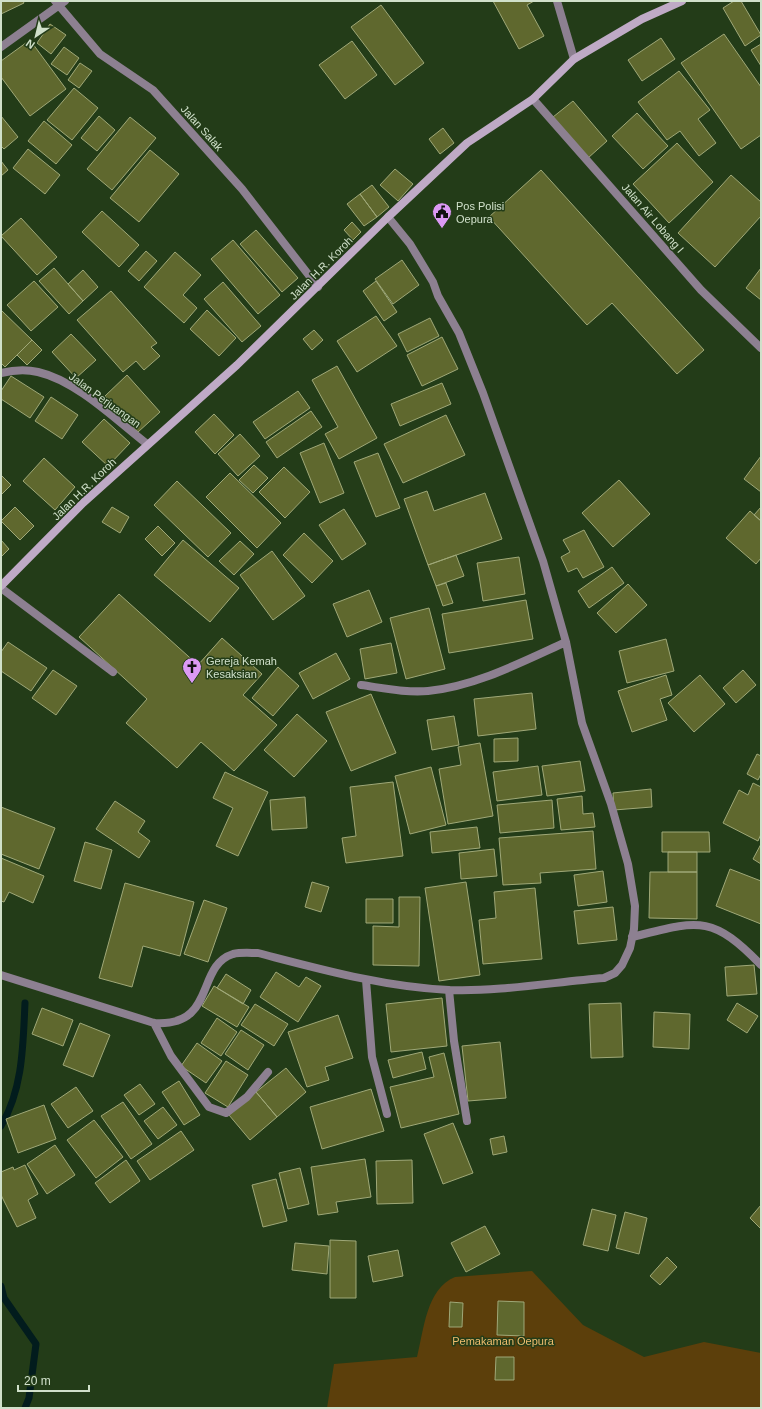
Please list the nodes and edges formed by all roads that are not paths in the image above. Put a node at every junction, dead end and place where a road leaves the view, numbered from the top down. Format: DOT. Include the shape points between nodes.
graph roads {
  1 [pos="65,1"];
  2 [pos="557,1"];
  3 [pos="682,1"];
  4 [pos="56,3"];
  5 [pos="1,47"];
  6 [pos="574,59"];
  7 [pos="534,99"];
  8 [pos="388,217"];
  9 [pos="318,287"];
  10 [pos="761,348"];
  11 [pos="1,372"];
  12 [pos="147,444"];
  13 [pos="1,587"];
  14 [pos="566,642"];
  15 [pos="113,672"];
  16 [pos="361,685"];
  17 [pos="632,937"];
  18 [pos="761,965"];
  19 [pos="1,975"];
  20 [pos="366,980"];
  21 [pos="449,990"];
  22 [pos="154,1023"];
  23 [pos="268,1072"];
  24 [pos="387,1114"];
  25 [pos="467,1121"];
  1 -- 4 [label="street"];
  2 -- 6 [label="street"];
  3 -- 6 [label="main road, Jalan H.R. Koroh" via="642,19"];
  4 -- 5 [label="street"];
  4 -- 9 [label="street, Jalan Salak" via="100,54 153,90 242,189"];
  6 -- 7 [label="main road, Jalan H.R. Koroh"];
  7 -- 8 [label="main road, Jalan H.R. Koroh" via="467,143"];
  7 -- 10 [label="street, Jalan Air Lobang I" via="701,290"];
  8 -- 9 [label="main road, Jalan H.R. Koroh"];
  8 -- 14 [label="street" via="410,244 459,333 532,526"];
  9 -- 12 [label="main road, Jalan H.R. Koroh"];
  11 -- 12 [label="street, Jalan Perjuangan" via="38,372 62,381"];
  12 -- 13 [label="main road, Jalan H.R. Koroh" via="83,503"];
  13 -- 15 [label="street"];
  14 -- 16 [label="street" via="498,672 428,691 402,691"];
  14 -- 17 [label="street" via="582,723 611,804 628,864 635,906"];
  17 -- 18 [label="street" via="681,925 708,926 726,933"];
  17 -- 21 [label="street" via="622,966 604,978"];
  19 -- 22 [label="street"];
  20 -- 21 [label="street"];
  20 -- 22 [label="street" via="258,953 233,954 224,958 217,966 197,1006 189,1015 179,1022"];
  20 -- 24 [label="street" via="372,1057"];
  21 -- 25 [label="street"];
  22 -- 23 [label="street" via="171,1056 209,1107 226,1113 247,1097"];
}
